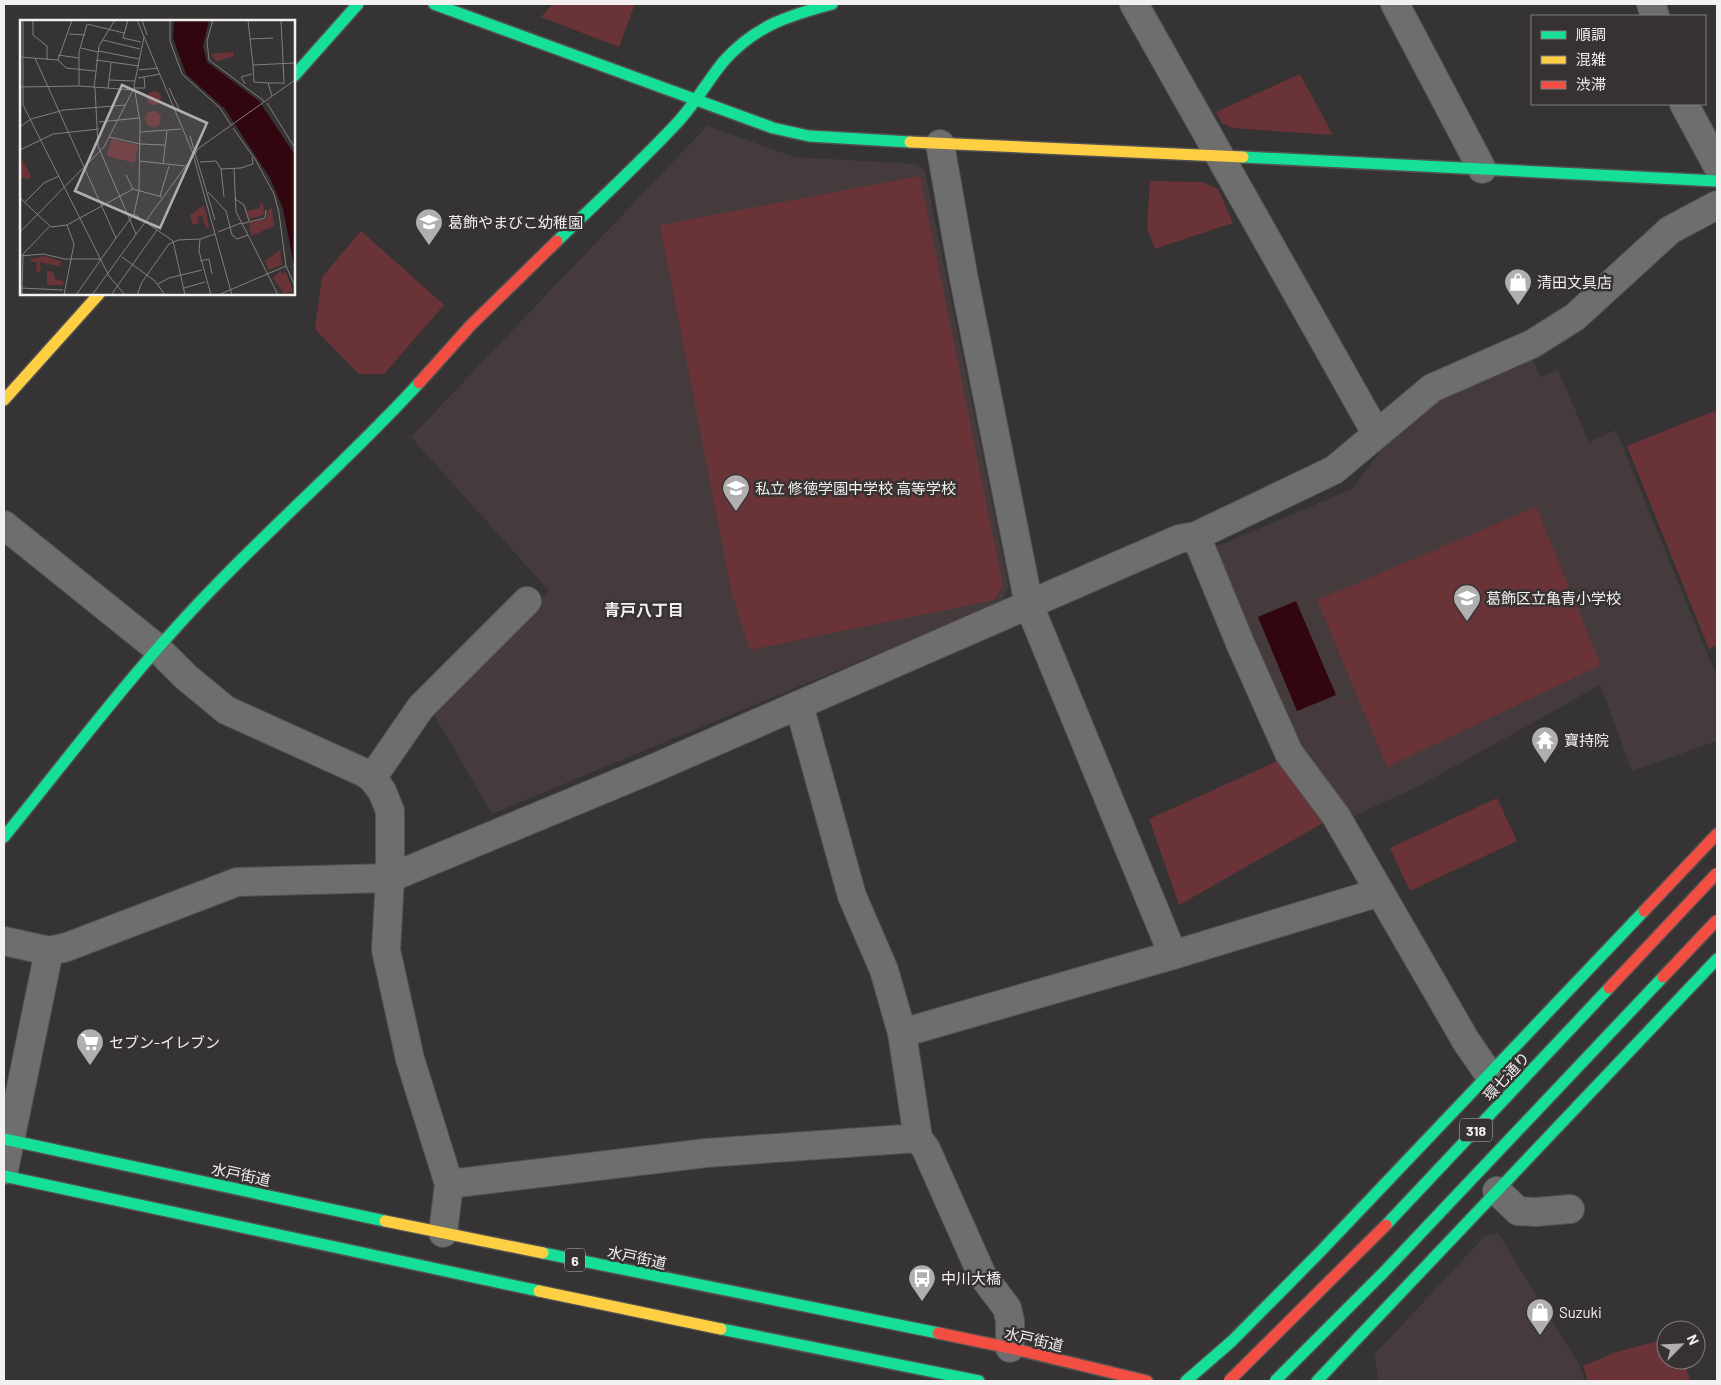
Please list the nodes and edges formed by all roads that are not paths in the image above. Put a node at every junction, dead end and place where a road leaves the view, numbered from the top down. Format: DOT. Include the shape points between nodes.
graph roads {
  1 [pos="358,4"];
  2 [pos="434,4"];
  3 [pos="832,4"];
  4 [pos="1134,4"];
  5 [pos="1395,4"];
  6 [pos="295,75"];
  7 [pos="696,102"];
  8 [pos="1685,105"];
  9 [pos="940,144"];
  10 [pos="1222,156"];
  11 [pos="1717,165"];
  12 [pos="1482,169"];
  13 [pos="1717,181"];
  14 [pos="1717,205"];
  15 [pos="98,295"];
  16 [pos="4,400"];
  17 [pos="1376,433"];
  18 [pos="4,524"];
  19 [pos="1196,536"];
  20 [pos="527,602"];
  21 [pos="1029,605"];
  22 [pos="157,648"];
  23 [pos="799,705"];
  24 [pos="372,778"];
  25 [pos="1717,834"];
  26 [pos="4,837"];
  27 [pos="1717,873"];
  28 [pos="390,878"];
  29 [pos="1380,892"];
  30 [pos="1717,920"];
  31 [pos="4,941"];
  32 [pos="48,951"];
  33 [pos="1173,955"];
  34 [pos="1717,959"];
  35 [pos="902,1033"];
  36 [pos="1488,1073"];
  37 [pos="918,1138"];
  38 [pos="6,1140"];
  39 [pos="4,1170"];
  40 [pos="4,1176"];
  41 [pos="449,1184"];
  42 [pos="1497,1191"];
  43 [pos="1570,1209"];
  44 [pos="443,1232"];
  45 [pos="1320,1252"];
  46 [pos="1377,1320"];
  47 [pos="1010,1348"];
  48 [pos="979,1381"];
  49 [pos="1147,1381"];
  50 [pos="1186,1381"];
  51 [pos="1229,1381"];
  52 [pos="1275,1381"];
  53 [pos="1317,1381"];
  1 -- 6 [label="main road"];
  2 -- 7 [label="main road"];
  3 -- 7 [label="main road" via="792,15 746,39 723,63"];
  4 -- 10 [label="street"];
  5 -- 12 [label="street"];
  7 -- 9 [label="main road" via="773,128 809,136"];
  7 -- 22 [label="main road" via="471,326 387,418 218,583"];
  8 -- 11 [label="street"];
  9 -- 10 [label="main road"];
  9 -- 21 [label="street"];
  10 -- 12 [label="main road"];
  10 -- 17 [label="street"];
  12 -- 13 [label="main road"];
  14 -- 17 [label="street" via="1670,230 1575,317 1532,344 1432,388"];
  15 -- 16 [label="main road"];
  17 -- 19 [label="street" via="1334,470"];
  18 -- 22 [label="street"];
  19 -- 21 [label="street" via="1179,539"];
  19 -- 29 [label="street" via="1289,753 1336,816"];
  20 -- 24 [label="street" via="422,707"];
  21 -- 23 [label="street"];
  21 -- 33 [label="street"];
  22 -- 24 [label="street" via="226,710"];
  22 -- 26 [label="main road"];
  23 -- 28 [label="street"];
  23 -- 35 [label="street" via="852,896 884,970"];
  24 -- 28 [label="street" via="382,791 390,811"];
  25 -- 36 [label="main road"];
  27 -- 51 [label="main road, 環七通り / 318, bridge" via="1359,1254"];
  28 -- 32 [label="street" via="237,882 67,947"];
  28 -- 41 [label="street" via="386,950 410,1059"];
  29 -- 33 [label="street"];
  29 -- 36 [label="street"];
  30 -- 52 [label="main road, 318, bridge" via="1383,1273"];
  31 -- 32 [label="street"];
  32 -- 38 [label="street"];
  33 -- 35 [label="street"];
  34 -- 42 [label="main road"];
  35 -- 37 [label="street"];
  36 -- 45 [label="main road"];
  37 -- 41 [label="street" via="706,1153"];
  37 -- 47 [label="street" via="926,1149 982,1275 1007,1308"];
  38 -- 39 [label="street"];
  38 -- 44 [label="main road, 水戸街道 / 6"];
  40 -- 48 [label="main road" via="595,1303"];
  41 -- 44 [label="street"];
  42 -- 43 [label="street" via="1518,1211"];
  42 -- 46 [label="main road"];
  44 -- 47 [label="main road, 水戸街道 / 6"];
  45 -- 46 [label="main road" via="1302,1290 1321,1314 1335,1330"];
  45 -- 50 [label="main road" via="1232,1341"];
  46 -- 53 [label="main road"];
  47 -- 49 [label="main road, 水戸街道 / 6"];
}
